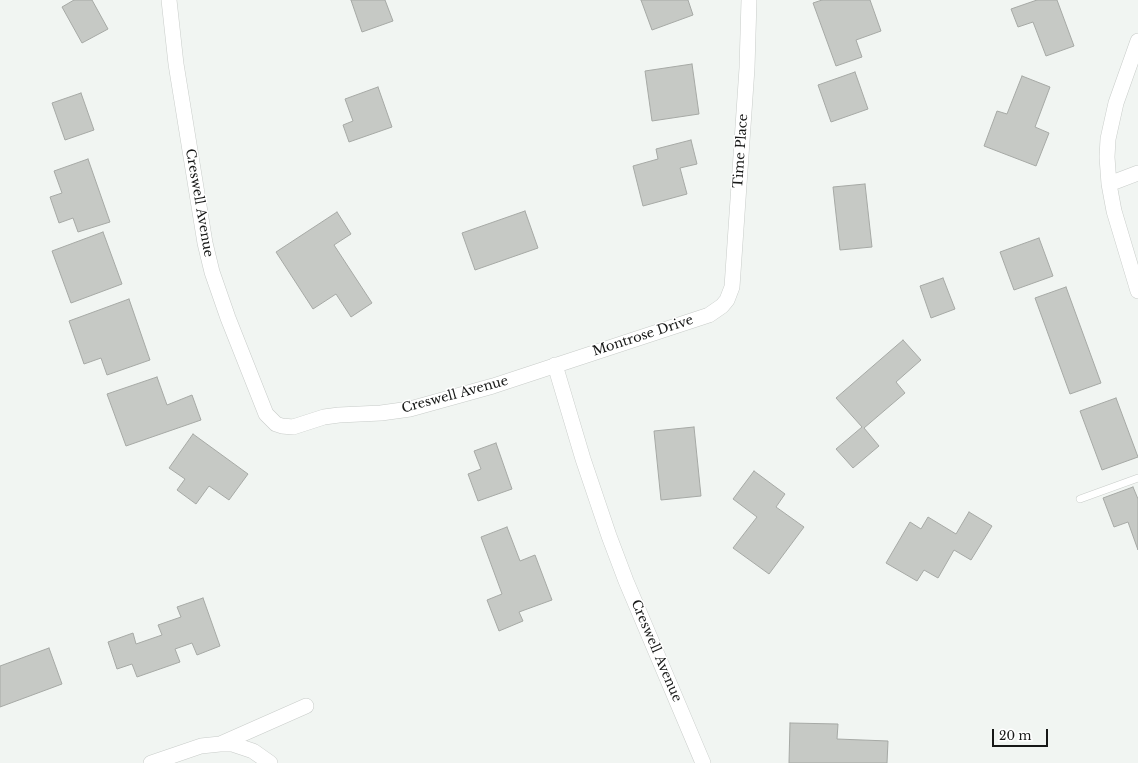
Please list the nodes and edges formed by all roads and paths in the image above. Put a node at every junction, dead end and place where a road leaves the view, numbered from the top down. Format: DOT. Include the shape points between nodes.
graph roads {
  1 [pos="169,0"];
  2 [pos="749,0"];
  3 [pos="1138,41"];
  4 [pos="1138,173"];
  5 [pos="1109,184"];
  6 [pos="1138,291"];
  7 [pos="727,300"];
  8 [pos="555,365"];
  9 [pos="1138,478"];
  10 [pos="1080,499"];
  11 [pos="306,706"];
  12 [pos="220,744"];
  13 [pos="151,763"];
  14 [pos="270,763"];
  15 [pos="703,763"];
  1 -- 8 [label="street, Creswell Avenue" via="179,80 212,272 266,414 276,424 293,427 339,414 410,409 493,386"];
  2 -- 7 [label="street, Time Place" via="747,68 732,287"];
  3 -- 5 [label="street" via="1116,103 1108,139"];
  4 -- 5 [label="street"];
  5 -- 6 [label="street" via="1114,211"];
  7 -- 8 [label="street, Montrose Drive" via="709,315"];
  8 -- 15 [label="street, Creswell Avenue" via="609,536"];
  9 -- 10 [label="lane"];
  11 -- 12 [label="street"];
  12 -- 13 [label="street" via="201,746"];
  12 -- 14 [label="street" via="232,744 253,751"];
}
